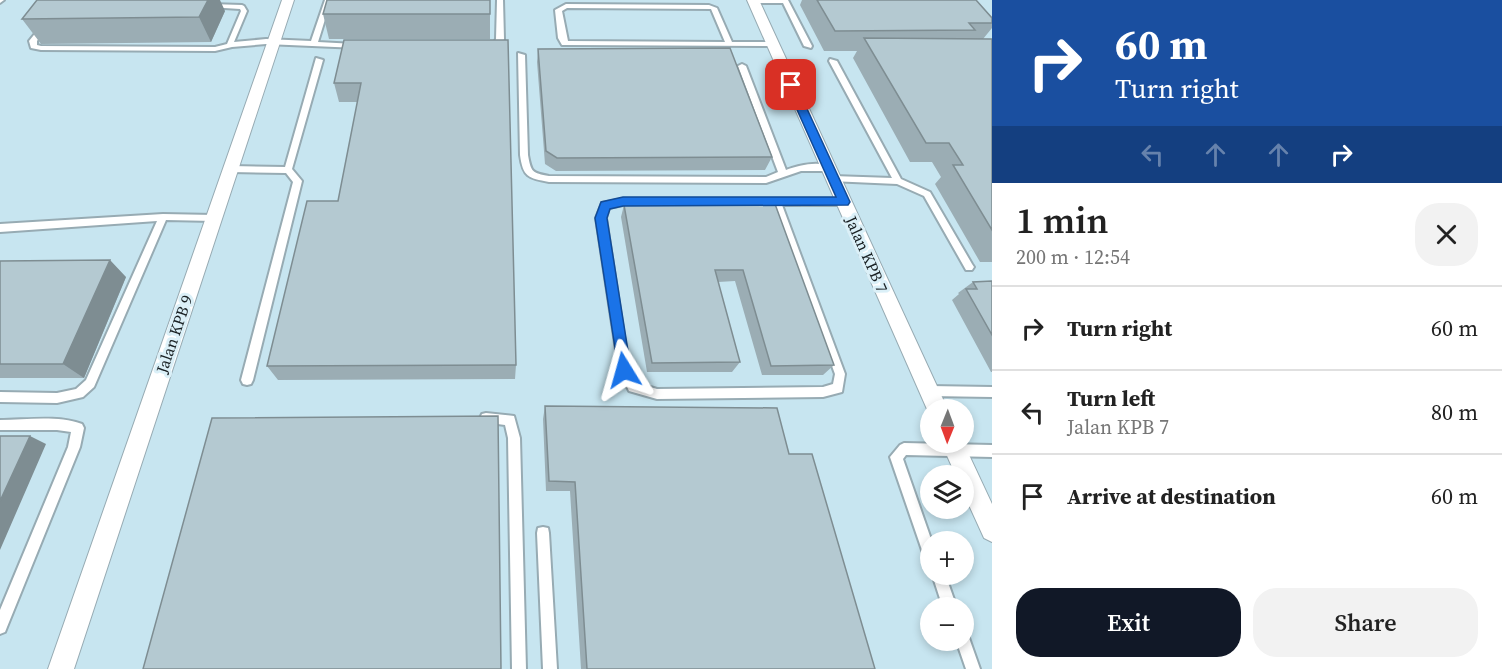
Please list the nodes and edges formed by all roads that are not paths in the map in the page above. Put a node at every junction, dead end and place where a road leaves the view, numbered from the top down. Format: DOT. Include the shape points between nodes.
graph roads {
  1 [pos="288,0"];
  2 [pos="328,0"];
  3 [pos="500,0"];
  4 [pos="753,0"];
  5 [pos="785,1"];
  6 [pos="198,6"];
  7 [pos="47,22"];
  8 [pos="273,43"];
  9 [pos="729,43"];
  10 [pos="230,44"];
  11 [pos="314,44"];
  12 [pos="773,44"];
  13 [pos="360,46"];
  14 [pos="808,46"];
  15 [pos="485,47"];
  16 [pos="521,55"];
  17 [pos="319,60"];
  18 [pos="833,61"];
  19 [pos="742,66"];
  20 [pos="231,169"];
  21 [pos="288,170"];
  22 [pos="783,173"];
  23 [pos="831,173"];
  24 [pos="898,181"];
  25 [pos="844,202"];
  26 [pos="777,203"];
  27 [pos="163,217"];
  28 [pos="214,218"];
  29 [pos="0,228"];
  30 [pos="969,267"];
  31 [pos="247,380"];
  32 [pos="929,391"];
  33 [pos="992,392"];
  34 [pos="0,397"];
  35 [pos="933,399"];
  36 [pos="469,418"];
  37 [pos="0,425"];
  38 [pos="920,448"];
  39 [pos="974,449"];
  40 [pos="992,451"];
  41 [pos="957,453"];
  42 [pos="992,530"];
  43 [pos="922,531"];
  44 [pos="543,533"];
  45 [pos="0,627"];
  46 [pos="967,651"];
  47 [pos="61,669"];
  48 [pos="519,669"];
  49 [pos="550,669"];
  50 [pos="973,669"];
  1 -- 8 [label="street, Jalan KPB 9"];
  2 -- 11 [label="lane"];
  3 -- 15 [label="lane" via="500,39 497,45"];
  4 -- 5 [label="lane"];
  4 -- 12 [label="street, Jalan KPB 7"];
  5 -- 14 [label="lane"];
  6 -- 10 [label="lane" via="242,7 244,11"];
  7 -- 10 [label="lane" via="33,46 215,49"];
  8 -- 10 [label="lane"];
  8 -- 11 [label="lane"];
  8 -- 20 [label="street, Jalan KPB 9"];
  9 -- 9 [label="lane" via="565,43 558,10 566,6 714,8"];
  9 -- 12 [label="lane"];
  11 -- 13 [label="lane"];
  12 -- 23 [label="street, Jalan KPB 7"];
  16 -- 22 [label="lane" via="524,155 526,169 533,177 766,180"];
  17 -- 21 [label="lane"];
  18 -- 24 [label="lane"];
  19 -- 22 [label="lane"];
  20 -- 21 [label="lane"];
  20 -- 28 [label="street, Jalan KPB 9"];
  21 -- 31 [label="lane" via="298,181"];
  22 -- 23 [label="lane" via="800,168"];
  23 -- 24 [label="lane"];
  23 -- 25 [label="street, Jalan KPB 7"];
  24 -- 30 [label="lane" via="927,194"];
  25 -- 26 [label="lane"];
  25 -- 32 [label="street, Jalan KPB 7"];
  26 -- 26 [label="lane" via="605,205 601,218 624,370 633,387 657,394 822,392 838,388 840,374"];
  27 -- 28 [label="lane"];
  27 -- 29 [label="lane"];
  27 -- 34 [label="lane" via="90,383 80,393 57,398"];
  28 -- 47 [label="street, Jalan KPB 9"];
  32 -- 33 [label="lane"];
  32 -- 35 [label="street, Jalan KPB 7"];
  36 -- 48 [label="lane" via="510,420 514,438"];
  37 -- 45 [label="lane" via="78,428 74,447"];
  38 -- 43 [label="lane" via="904,449 896,457"];
  39 -- 40 [label="lane"];
  41 -- 42 [label="street"];
  44 -- 49 [label="lane"];
  46 -- 50 [label="lane"];
}
